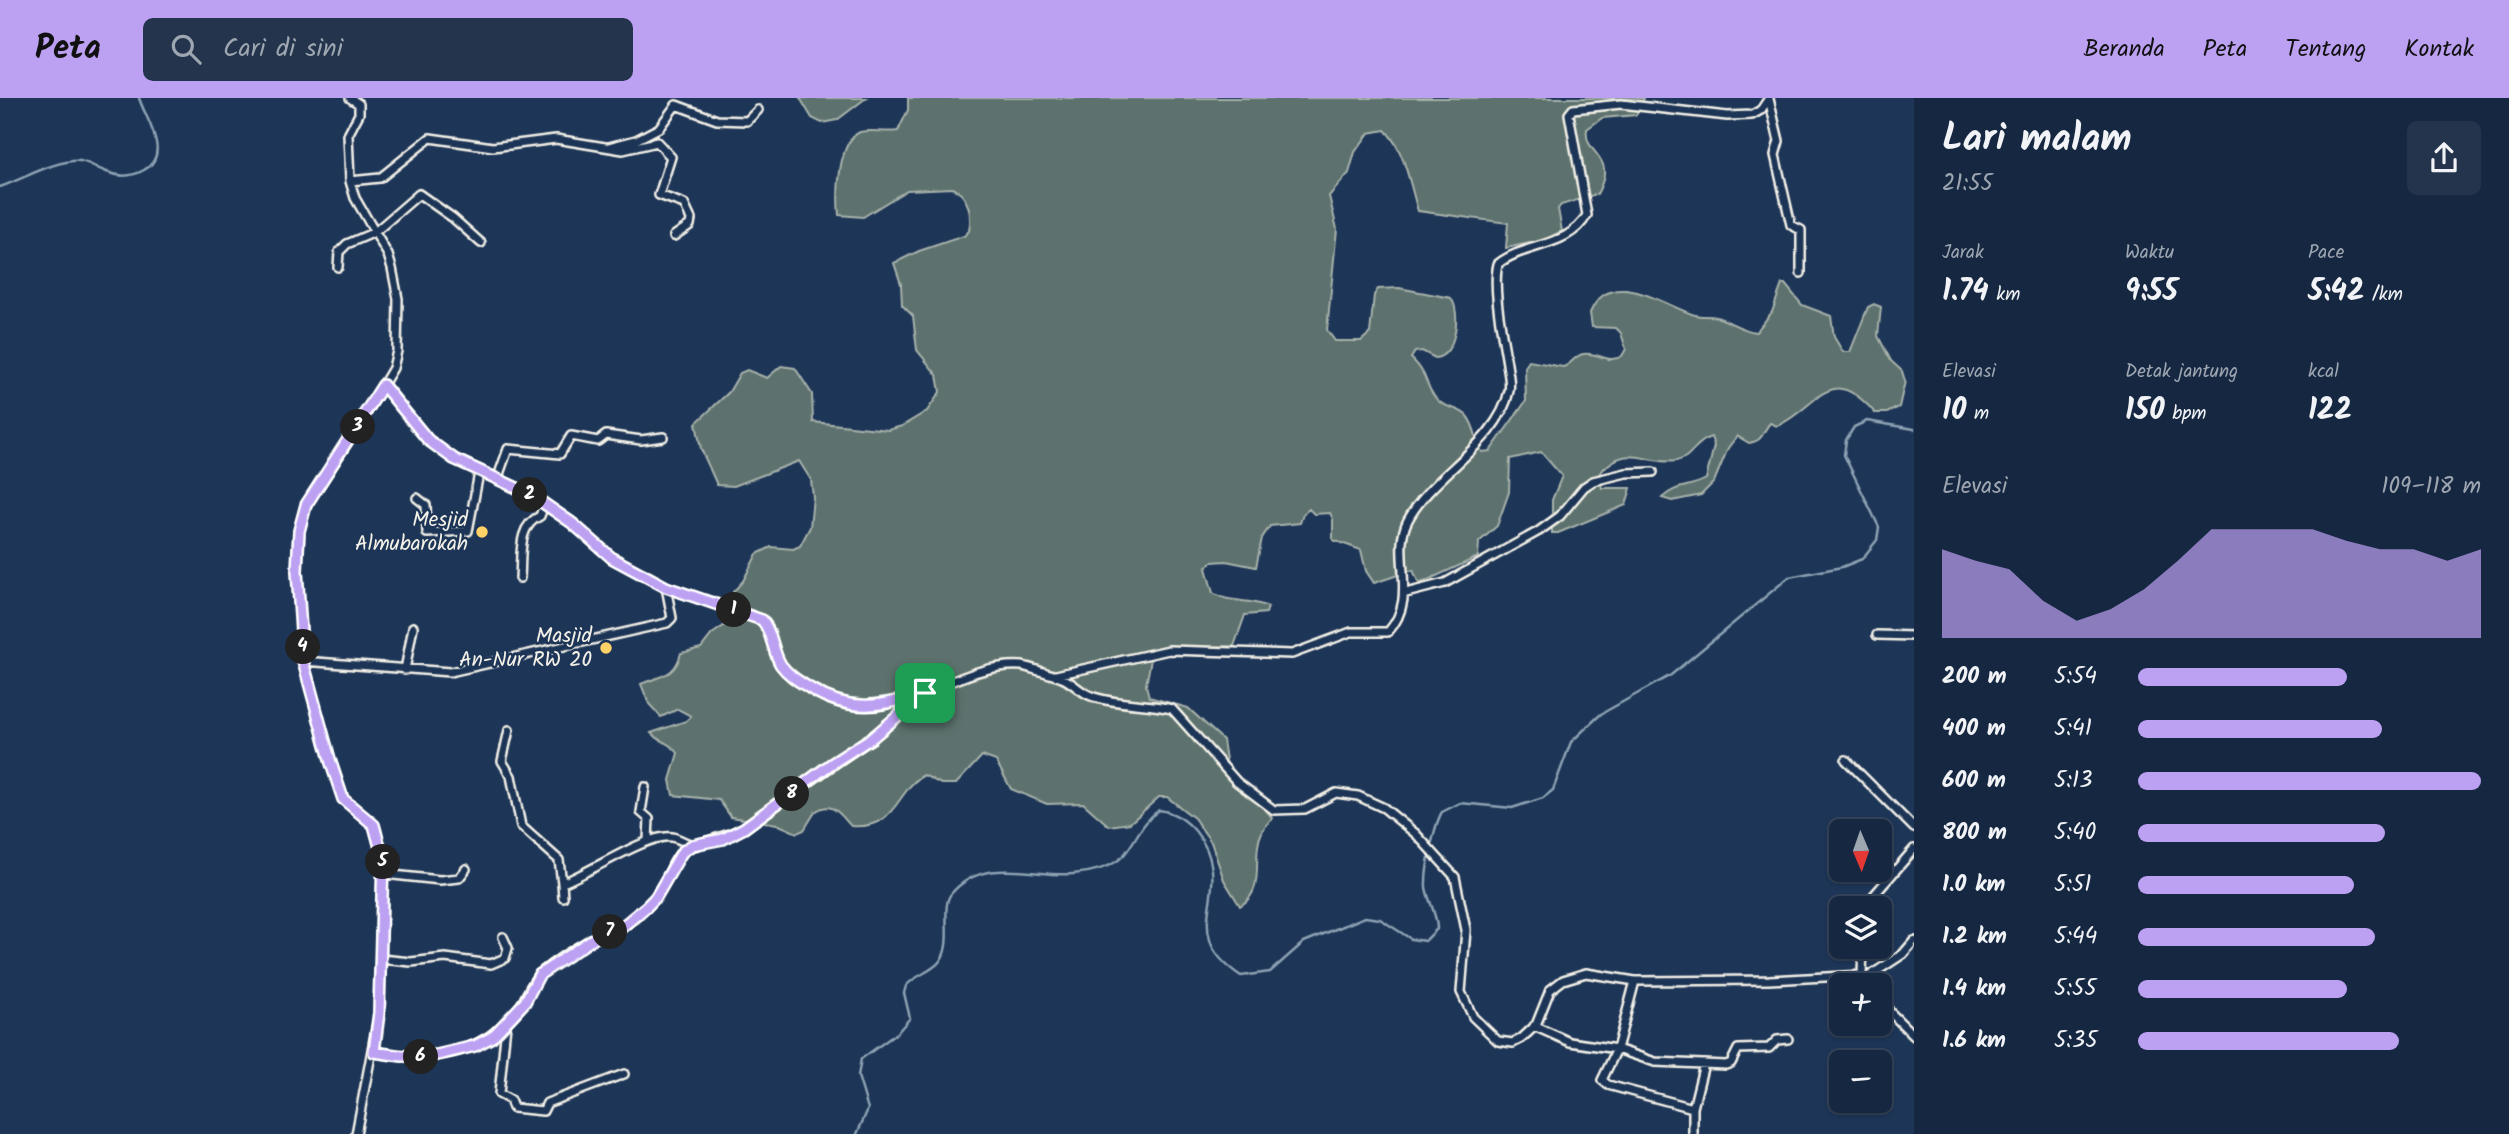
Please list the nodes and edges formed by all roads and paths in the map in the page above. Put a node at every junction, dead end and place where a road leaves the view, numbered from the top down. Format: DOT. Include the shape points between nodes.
graph roads {
  1 [pos="350,98"];
  2 [pos="1769,98"];
  3 [pos="758,110"];
  4 [pos="607,148"];
  5 [pos="350,181"];
  6 [pos="375,232"];
  7 [pos="674,236"];
  8 [pos="481,243"];
  9 [pos="338,267"];
  10 [pos="1801,273"];
  11 [pos="383,385"];
  12 [pos="663,437"];
  13 [pos="1653,472"];
  14 [pos="479,473"];
  15 [pos="498,477"];
  16 [pos="417,498"];
  17 [pos="544,505"];
  18 [pos="520,578"];
  19 [pos="666,587"];
  20 [pos="1406,593"];
  21 [pos="413,626"];
  22 [pos="1877,635"];
  23 [pos="1914,636"];
  24 [pos="303,661"];
  25 [pos="405,670"];
  26 [pos="1052,676"];
  27 [pos="925,693"];
  28 [pos="509,730"];
  29 [pos="1846,760"];
  30 [pos="645,787"];
  31 [pos="1914,828"];
  32 [pos="648,840"];
  33 [pos="692,845"];
  34 [pos="1914,849"];
  35 [pos="466,869"];
  36 [pos="384,874"];
  37 [pos="562,883"];
  38 [pos="1873,896"];
  39 [pos="563,897"];
  40 [pos="503,937"];
  41 [pos="1914,941"];
  42 [pos="381,959"];
  43 [pos="1871,973"];
  44 [pos="1829,978"];
  45 [pos="1635,981"];
  46 [pos="1892,1014"];
  47 [pos="506,1024"];
  48 [pos="1534,1026"];
  49 [pos="1914,1036"];
  50 [pos="1788,1039"];
  51 [pos="1617,1049"];
  52 [pos="374,1052"];
  53 [pos="1704,1064"];
  54 [pos="624,1074"];
  55 [pos="1693,1108"];
  56 [pos="356,1134"];
  57 [pos="1693,1134"];
  1 -- 5 [label="street" via="360,110 348,135"];
  2 -- 10 [label="street" via="1791,225 1801,230"];
  2 -- 20 [label="street" via="1752,115 1621,104 1573,109 1569,114 1587,215 1575,230 1498,264 1509,391 1499,414 1473,449 1424,493 1407,521 1403,533"];
  3 -- 4 [label="street" via="747,121 727,122 676,105 659,128"];
  4 -- 5 [label="street" via="556,139 493,148 430,138 380,178"];
  4 -- 7 [label="street" via="623,150 657,142 670,155 659,195 684,204 692,222"];
  5 -- 6 [label="street"];
  6 -- 8 [label="street" via="420,194"];
  6 -- 9 [label="street" via="346,244 339,253"];
  6 -- 11 [label="street" via="388,255 398,299 397,351"];
  11 -- 14 [label="street" via="428,440"];
  11 -- 24 [label="street" via="303,514 297,571"];
  12 -- 15 [label="street" via="642,440 606,435 598,441 571,436 560,454 508,449"];
  13 -- 20 [label="street" via="1594,481 1539,531 1445,583"];
  14 -- 15 [label="street"];
  14 -- 16 [label="street" via="467,532 427,533 426,505"];
  15 -- 17 [label="street"];
  17 -- 18 [label="street" via="540,516 524,529"];
  17 -- 19 [label="street" via="612,558"];
  19 -- 25 [label="street" via="672,618 667,623 450,672"];
  19 -- 27 [label="street" via="762,620 780,664 793,678 835,702 885,705"];
  20 -- 26 [label="street" via="1386,633 1351,632 1292,653 1168,650"];
  21 -- 25 [label="street"];
  22 -- 23 [label="street"];
  24 -- 25 [label="street"];
  24 -- 36 [label="street" via="343,799 374,825"];
  26 -- 27 [label="street" via="1020,666 995,669"];
  26 -- 48 [label="street" via="1102,700 1172,709 1237,782 1274,810 1305,809 1328,795 1349,793 1371,800 1416,834 1455,877 1464,915 1460,980 1465,1005 1498,1041 1513,1042"];
  27 -- 33 [label="street" via="873,737 744,828 723,839"];
  28 -- 37 [label="street" via="502,761 511,776 521,826 559,860"];
  29 -- 31 [label="street"];
  30 -- 32 [label="street" via="641,811 649,819"];
  32 -- 33 [label="street" via="669,836"];
  32 -- 37 [label="street"];
  33 -- 47 [label="street" via="678,856 656,897 636,918 594,938 539,975"];
  34 -- 38 [label="street"];
  35 -- 36 [label="street" via="458,878 440,880"];
  36 -- 42 [label="street"];
  37 -- 39 [label="street"];
  40 -- 42 [label="street" via="506,958 491,964 445,958"];
  41 -- 43 [label="street" via="1903,954"];
  42 -- 52 [label="street"];
  44 -- 45 [label="street"];
  45 -- 48 [label="street" via="1586,973 1563,980 1545,997"];
  45 -- 51 [label="street"];
  46 -- 49 [label="street"];
  47 -- 52 [label="street" via="484,1042 456,1052 418,1057"];
  47 -- 54 [label="street" via="499,1094 510,1100 513,1108 543,1111 547,1103"];
  48 -- 51 [label="street" via="1570,1042"];
  50 -- 53 [label="street" via="1769,1048 1738,1049 1729,1064"];
  51 -- 53 [label="street" via="1655,1062"];
  51 -- 55 [label="street" via="1602,1075 1605,1084"];
  52 -- 56 [label="street"];
  53 -- 55 [label="street"];
  55 -- 57 [label="street"];
}
